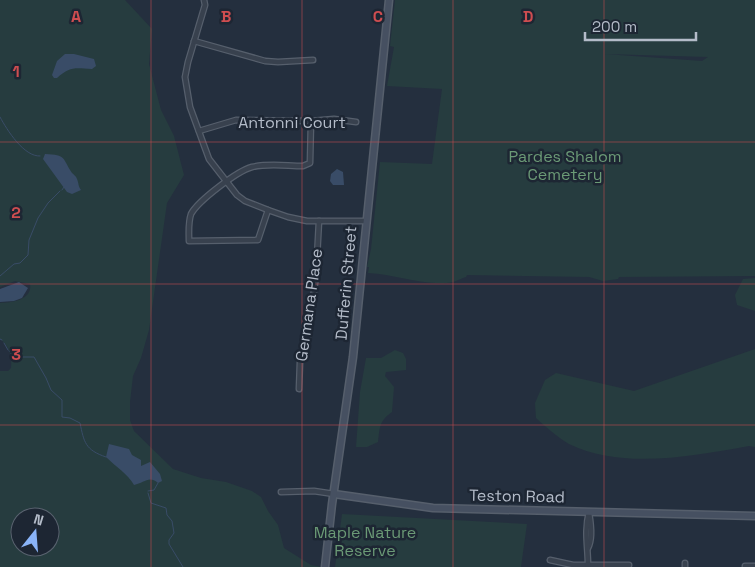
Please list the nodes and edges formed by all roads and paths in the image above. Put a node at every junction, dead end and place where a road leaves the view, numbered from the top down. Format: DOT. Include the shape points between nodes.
graph roads {
  1 [pos="204,0"];
  2 [pos="389,0"];
  3 [pos="194,41"];
  4 [pos="313,60"];
  5 [pos="311,121"];
  6 [pos="356,122"];
  7 [pos="199,131"];
  8 [pos="227,182"];
  9 [pos="268,210"];
  10 [pos="319,221"];
  11 [pos="366,221"];
  12 [pos="299,389"];
  13 [pos="281,492"];
  14 [pos="334,494"];
  15 [pos="589,512"];
  16 [pos="755,516"];
  17 [pos="550,560"];
  18 [pos="628,565"];
  19 [pos="588,566"];
  20 [pos="745,566"];
  21 [pos="755,566"];
  22 [pos="325,567"];
  1 -- 3 [label="street"];
  2 -- 11 [label="main road, Dufferin Street"];
  3 -- 4 [label="street" via="266,61"];
  3 -- 7 [label="street" via="185,77 190,107"];
  5 -- 6 [label="street, Antonni Court" via="334,119"];
  5 -- 7 [label="street, Antonni Court" via="236,120"];
  5 -- 8 [label="street" via="310,163 250,168"];
  7 -- 8 [label="street" via="209,159"];
  8 -- 9 [label="street" via="237,195"];
  8 -- 9 [label="street" via="196,207 189,224 188,242 258,240"];
  9 -- 10 [label="street" via="288,217"];
  10 -- 11 [label="street"];
  10 -- 12 [label="street, Germana Place" via="316,276 308,336 300,362"];
  11 -- 14 [label="main road, Dufferin Street" via="353,357"];
  13 -- 14 [label="street, Teston Road"];
  14 -- 15 [label="main road, Teston Road" via="434,508"];
  14 -- 22 [label="main road, Dufferin Street"];
  15 -- 16 [label="main road, Teston Road"];
  15 -- 19 [label="street"];
  17 -- 19 [label="street"];
  18 -- 19 [label="street"];
  20 -- 21 [label="street"];
}
